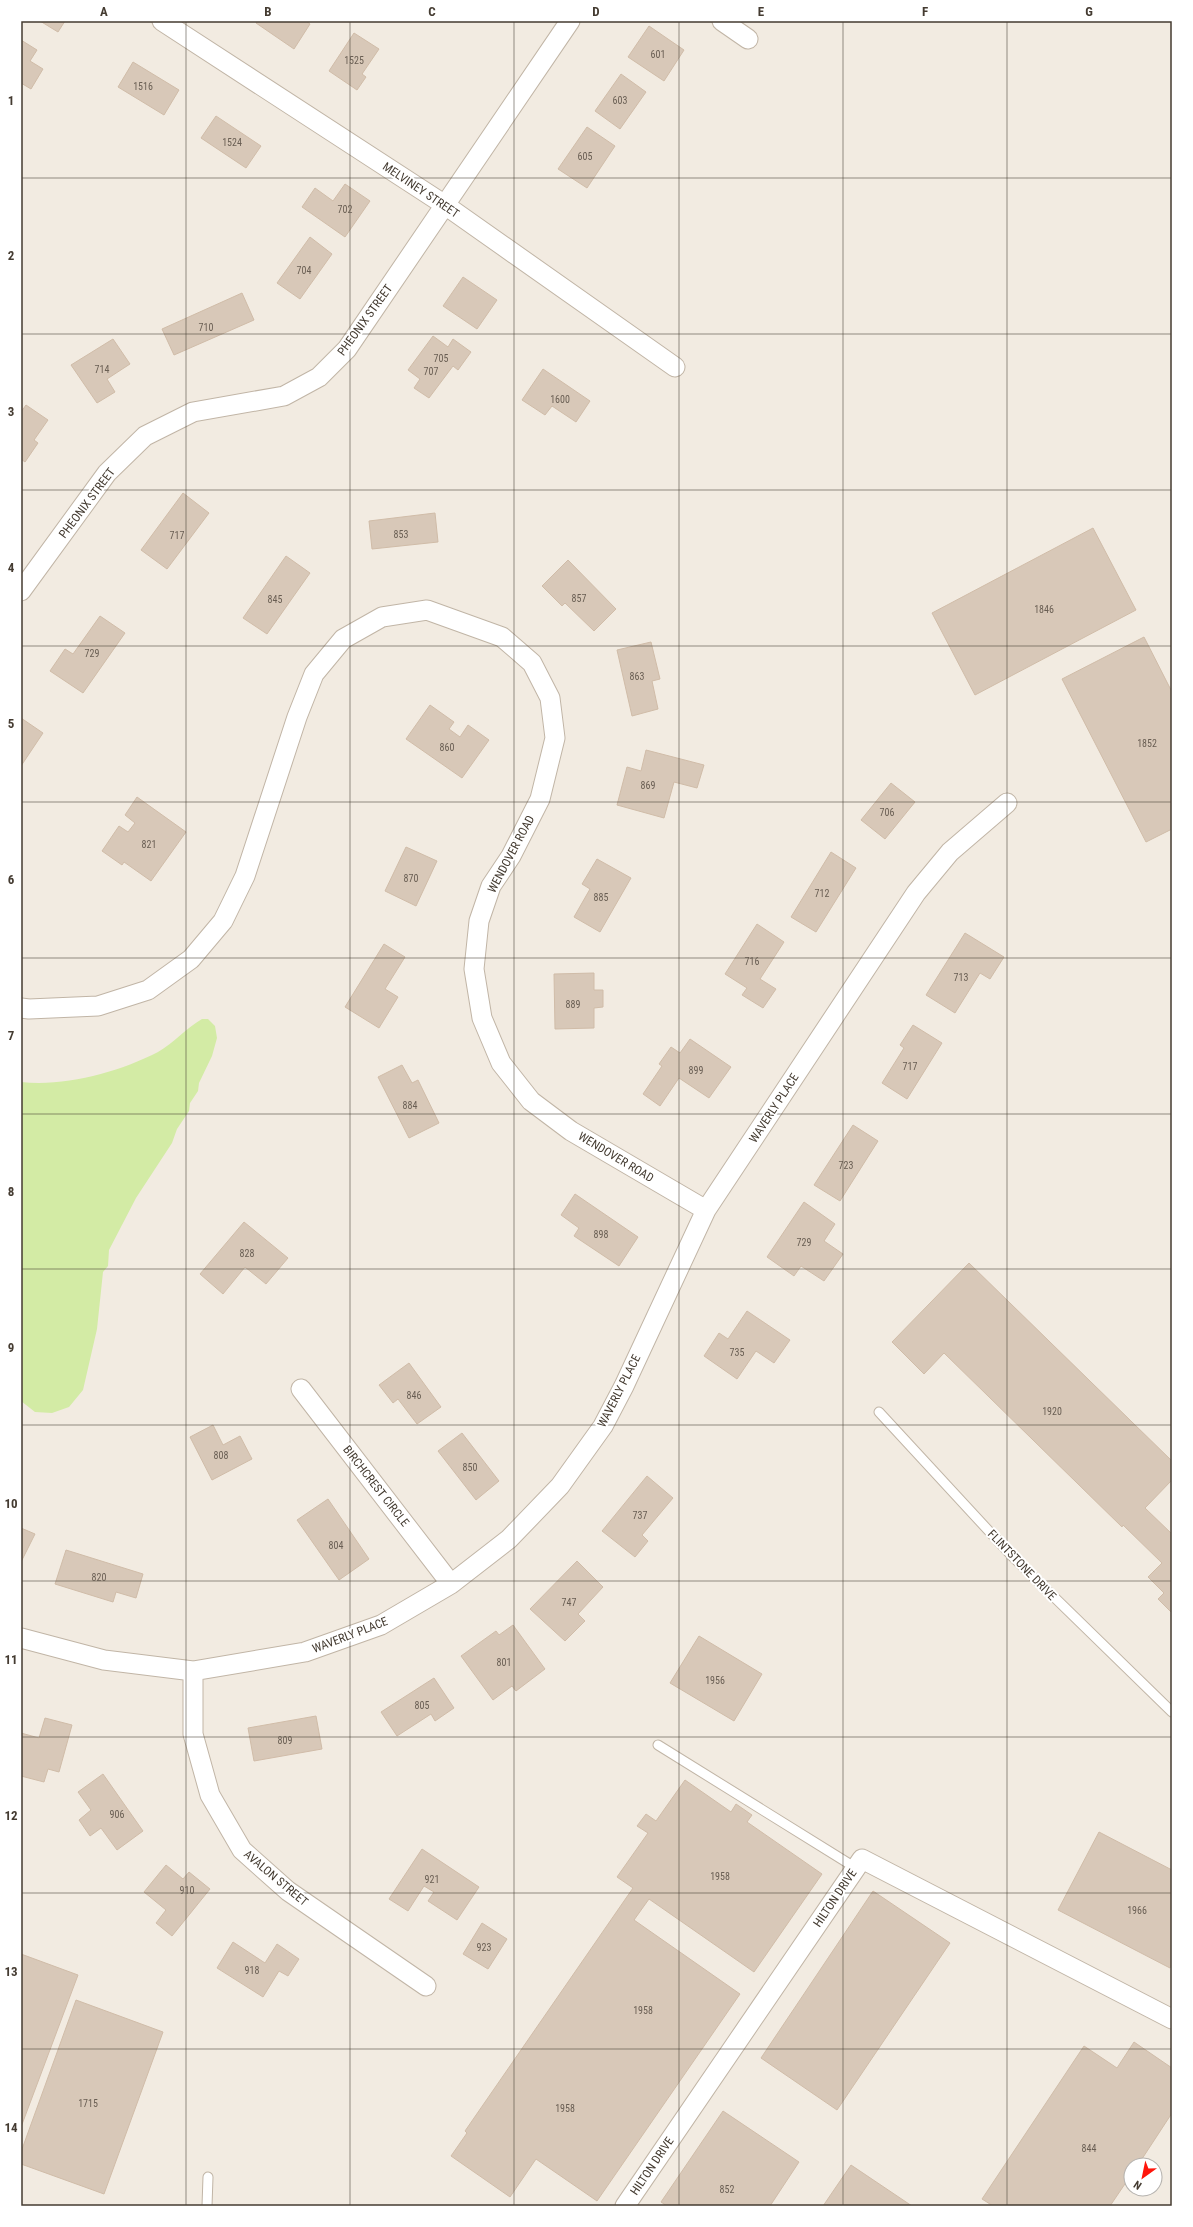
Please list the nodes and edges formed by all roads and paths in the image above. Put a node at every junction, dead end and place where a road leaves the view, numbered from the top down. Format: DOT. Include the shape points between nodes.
graph roads {
  1 [pos="162,21"];
  2 [pos="570,21"];
  3 [pos="722,21"];
  4 [pos="748,39"];
  5 [pos="445,206"];
  6 [pos="675,367"];
  7 [pos="21,591"];
  8 [pos="1007,803"];
  9 [pos="21,1008"];
  10 [pos="706,1210"];
  11 [pos="301,1389"];
  12 [pos="879,1412"];
  13 [pos="451,1584"];
  14 [pos="21,1638"];
  15 [pos="193,1671"];
  16 [pos="1172,1712"];
  17 [pos="658,1745"];
  18 [pos="856,1868"];
  19 [pos="426,1986"];
  20 [pos="1172,2019"];
  21 [pos="208,2177"];
  22 [pos="207,2206"];
  23 [pos="625,2206"];
  1 -- 5 [label="street, MELVINEY STREET"];
  2 -- 5 [label="street, PHEONIX STREET"];
  3 -- 4 [label="street"];
  5 -- 6 [label="street, MELVINEY STREET"];
  5 -- 7 [label="street, PHEONIX STREET" via="347,349 319,377 284,396 193,412 145,436 107,474"];
  8 -- 10 [label="street, WAVERLY PLACE" via="950,852 916,893"];
  9 -- 10 [label="street, WENDOVER ROAD" via="98,1006 148,990 191,959 223,921 245,876 297,717 314,674 343,639 382,617 427,610 502,636 532,663 550,698 555,738 540,799 511,856 491,886 479,921 474,970 476,983 482,1018 501,1063 531,1101 571,1131"];
  10 -- 13 [label="street, WAVERLY PLACE" via="603,1426 560,1486 514,1534"];
  11 -- 13 [label="street, BIRCHCREST CIRCLE"];
  12 -- 16 [label="lane, FLINTSTONE DRIVE" via="1011,1555"];
  13 -- 15 [label="street, WAVERLY PLACE" via="381,1625 305,1652"];
  14 -- 15 [label="street, WAVERLY PLACE" via="104,1660"];
  15 -- 19 [label="street, AVALON STREET" via="193,1734 210,1795 242,1850 288,1891"];
  17 -- 18 [label="lane"];
  18 -- 20 [label="street, HILTON DRIVE" via="862,1859"];
  18 -- 23 [label="street, HILTON DRIVE"];
  21 -- 22 [label="lane"];
}
